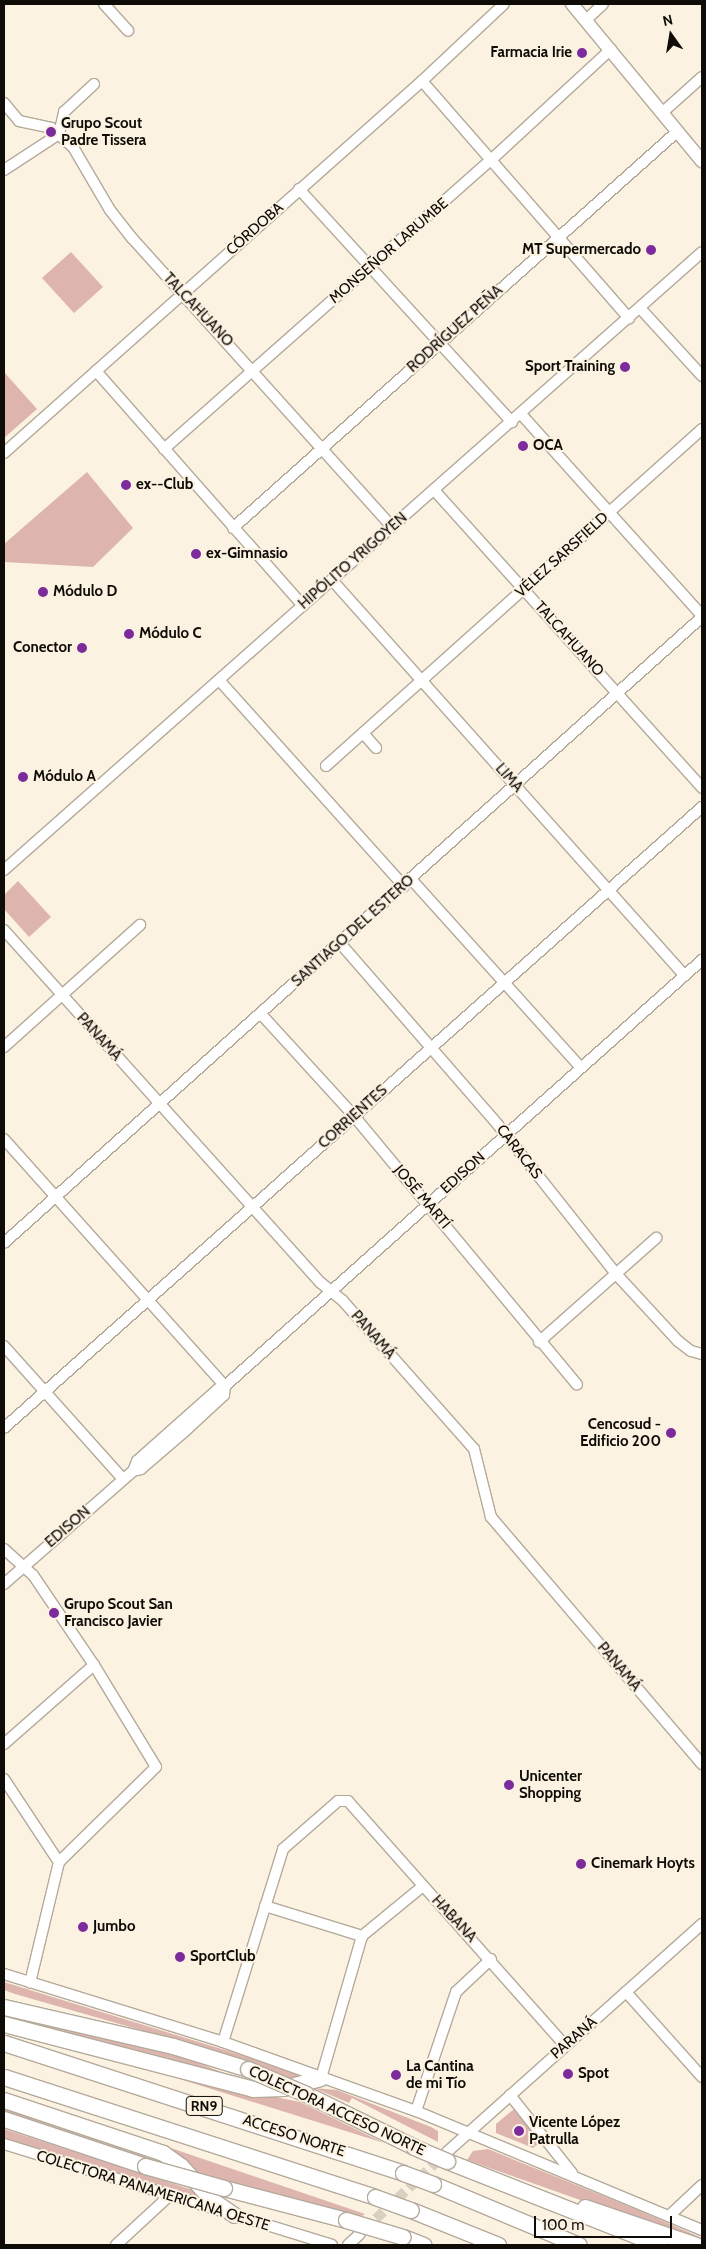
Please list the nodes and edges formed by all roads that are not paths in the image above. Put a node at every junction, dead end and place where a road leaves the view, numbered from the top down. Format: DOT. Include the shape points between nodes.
graph roads {
  1 [pos="104,4"];
  2 [pos="504,4"];
  3 [pos="572,4"];
  4 [pos="603,4"];
  5 [pos="586,20"];
  6 [pos="128,32"];
  7 [pos="611,50"];
  8 [pos="702,77"];
  9 [pos="422,81"];
  10 [pos="94,84"];
  11 [pos="4,103"];
  12 [pos="663,112"];
  13 [pos="678,131"];
  14 [pos="59,134"];
  15 [pos="492,159"];
  16 [pos="702,161"];
  17 [pos="4,170"];
  18 [pos="299,189"];
  19 [pos="558,238"];
  20 [pos="702,252"];
  21 [pos="371,266"];
  22 [pos="183,294"];
  23 [pos="640,308"];
  24 [pos="629,318"];
  25 [pos="440,342"];
  26 [pos="254,370"];
  27 [pos="96,371"];
  28 [pos="702,376"];
  29 [pos="521,414"];
  30 [pos="512,422"];
  31 [pos="702,429"];
  32 [pos="164,449"];
  33 [pos="322,449"];
  34 [pos="4,453"];
  35 [pos="434,490"];
  36 [pos="609,512"];
  37 [pos="392,527"];
  38 [pos="233,528"];
  39 [pos="332,580"];
  40 [pos="524,589"];
  41 [pos="303,606"];
  42 [pos="702,616"];
  43 [pos="218,680"];
  44 [pos="422,680"];
  45 [pos="617,693"];
  46 [pos="363,733"];
  47 [pos="376,748"];
  48 [pos="326,766"];
  49 [pos="515,785"];
  50 [pos="702,788"];
  51 [pos="702,807"];
  52 [pos="4,870"];
  53 [pos="407,882"];
  54 [pos="608,890"];
  55 [pos="140,925"];
  56 [pos="4,930"];
  57 [pos="340,943"];
  58 [pos="702,960"];
  59 [pos="685,976"];
  60 [pos="504,983"];
  61 [pos="62,995"];
  62 [pos="261,1014"];
  63 [pos="4,1047"];
  64 [pos="432,1047"];
  65 [pos="581,1068"];
  66 [pos="160,1104"];
  67 [pos="354,1116"];
  68 [pos="506,1135"];
  69 [pos="4,1138"];
  70 [pos="56,1197"];
  71 [pos="429,1204"];
  72 [pos="252,1207"];
  73 [pos="656,1238"];
  74 [pos="4,1243"];
  75 [pos="617,1275"];
  76 [pos="331,1291"];
  77 [pos="148,1300"];
  78 [pos="539,1342"];
  79 [pos="4,1346"];
  80 [pos="702,1354"];
  81 [pos="577,1385"];
  82 [pos="225,1386"];
  83 [pos="44,1392"];
  84 [pos="4,1428"];
  85 [pos="124,1479"];
  86 [pos="4,1549"];
  87 [pos="23,1566"];
  88 [pos="4,1584"];
  89 [pos="94,1665"];
  90 [pos="4,1744"];
  91 [pos="702,1764"];
  92 [pos="4,1779"];
  93 [pos="60,1862"];
  94 [pos="423,1886"];
  95 [pos="265,1906"];
  96 [pos="702,1924"];
  97 [pos="362,1936"];
  98 [pos="491,1959"];
  99 [pos="4,1974"];
  100 [pos="30,1983"];
  101 [pos="626,1992"];
  102 [pos="4,1998"];
  103 [pos="4,2007"];
  104 [pos="4,2024"];
  105 [pos="81,2025"];
  106 [pos="223,2042"];
  107 [pos="4,2043"];
  108 [pos="565,2045"];
  109 [pos="4,2077"];
  110 [pos="702,2077"];
  111 [pos="321,2078"];
  112 [pos="510,2095"];
  113 [pos="4,2100"];
  114 [pos="416,2111"];
  115 [pos="4,2119"];
  116 [pos="469,2131"];
  117 [pos="4,2144"];
  118 [pos="447,2152"];
  119 [pos="573,2174"];
  120 [pos="480,2175"];
  121 [pos="702,2185"];
  122 [pos="168,2197"];
  123 [pos="234,2215"];
  124 [pos="669,2216"];
  125 [pos="702,2230"];
  126 [pos="360,2234"];
  127 [pos="404,2238"];
  128 [pos="116,2245"];
  129 [pos="332,2245"];
  130 [pos="348,2245"];
  131 [pos="419,2245"];
  132 [pos="424,2245"];
  133 [pos="498,2245"];
  134 [pos="579,2245"];
  135 [pos="660,2245"];
  136 [pos="696,2245"];
  1 -- 6 [label="street"];
  2 -- 9 [label="street, CÓRDOBA"];
  3 -- 5 [label="main road"];
  4 -- 5 [label="street"];
  5 -- 7 [label="main road"];
  7 -- 12 [label="main road"];
  7 -- 15 [label="street, MONSEÑOR LARUMBE"];
  8 -- 12 [label="street"];
  9 -- 15 [label="street"];
  9 -- 18 [label="street, CÓRDOBA"];
  10 -- 14 [label="street" via="64,112"];
  11 -- 14 [label="street, TALCAHUANO" via="19,121 40,124"];
  12 -- 13 [label="main road"];
  13 -- 16 [label="main road"];
  13 -- 19 [label="street, RODRÍGUEZ PEÑA"];
  14 -- 17 [label="street"];
  14 -- 22 [label="street, TALCAHUANO" via="79,155 110,210"];
  15 -- 19 [label="street"];
  15 -- 21 [label="street, MONSEÑOR LARUMBE"];
  18 -- 21 [label="street"];
  18 -- 22 [label="street, CÓRDOBA"];
  19 -- 24 [label="street"];
  19 -- 25 [label="street, RODRÍGUEZ PEÑA"];
  20 -- 23 [label="street, HIPÓLITO YRIGOYEN"];
  21 -- 25 [label="street"];
  21 -- 26 [label="street, MONSEÑOR LARUMBE"];
  22 -- 26 [label="street, TALCAHUANO"];
  22 -- 27 [label="street, CÓRDOBA"];
  23 -- 24 [label="street, HIPÓLITO YRIGOYEN"];
  23 -- 28 [label="street"];
  24 -- 29 [label="street, HIPÓLITO YRIGOYEN"];
  25 -- 30 [label="street"];
  25 -- 33 [label="street, RODRÍGUEZ PEÑA"];
  26 -- 32 [label="street, MONSEÑOR LARUMBE"];
  26 -- 33 [label="street, TALCAHUANO"];
  27 -- 32 [label="street"];
  27 -- 34 [label="street, CÓRDOBA"];
  29 -- 30 [label="street, HIPÓLITO YRIGOYEN"];
  29 -- 36 [label="street"];
  30 -- 35 [label="street, HIPÓLITO YRIGOYEN"];
  31 -- 36 [label="street, VÉLEZ SARSFIELD"];
  32 -- 38 [label="street"];
  33 -- 37 [label="street, TALCAHUANO"];
  33 -- 38 [label="street, RODRÍGUEZ PEÑA"];
  35 -- 37 [label="street, HIPÓLITO YRIGOYEN"];
  35 -- 40 [label="street, TALCAHUANO"];
  36 -- 40 [label="street, VÉLEZ SARSFIELD"];
  36 -- 42 [label="street"];
  37 -- 39 [label="street, HIPÓLITO YRIGOYEN"];
  38 -- 41 [label="street"];
  39 -- 41 [label="street, HIPÓLITO YRIGOYEN"];
  39 -- 44 [label="street, LIMA"];
  40 -- 44 [label="street, VÉLEZ SARSFIELD"];
  40 -- 45 [label="street, TALCAHUANO"];
  41 -- 43 [label="street, HIPÓLITO YRIGOYEN"];
  42 -- 45 [label="street, SANTIAGO DEL ESTERO"];
  43 -- 52 [label="street, HIPÓLITO YRIGOYEN"];
  43 -- 53 [label="street"];
  44 -- 46 [label="street, VÉLEZ SARSFIELD"];
  44 -- 49 [label="street, LIMA"];
  45 -- 49 [label="street, SANTIAGO DEL ESTERO"];
  45 -- 50 [label="street, TALCAHUANO"];
  46 -- 47 [label="street"];
  46 -- 48 [label="street, VÉLEZ SARSFIELD"];
  49 -- 53 [label="street, SANTIAGO DEL ESTERO"];
  49 -- 54 [label="street, LIMA"];
  51 -- 54 [label="street, CORRIENTES"];
  53 -- 57 [label="street, SANTIAGO DEL ESTERO"];
  53 -- 60 [label="street"];
  54 -- 59 [label="street, LIMA"];
  54 -- 60 [label="street, CORRIENTES"];
  55 -- 61 [label="street"];
  56 -- 61 [label="street, PANAMÁ"];
  57 -- 62 [label="street, SANTIAGO DEL ESTERO"];
  57 -- 64 [label="street, CARACAS"];
  58 -- 59 [label="street, EDISON"];
  59 -- 65 [label="street, EDISON"];
  60 -- 64 [label="street, CORRIENTES"];
  60 -- 65 [label="street"];
  61 -- 63 [label="street"];
  61 -- 66 [label="street, PANAMÁ"];
  62 -- 66 [label="street, SANTIAGO DEL ESTERO"];
  62 -- 67 [label="street, JOSÉ MARTÍ"];
  64 -- 67 [label="street, CORRIENTES"];
  64 -- 68 [label="street, CARACAS"];
  65 -- 68 [label="street, EDISON"];
  66 -- 70 [label="street, SANTIAGO DEL ESTERO"];
  66 -- 72 [label="street, PANAMÁ"];
  67 -- 71 [label="street, JOSÉ MARTÍ"];
  67 -- 72 [label="street, CORRIENTES"];
  68 -- 71 [label="street, EDISON"];
  68 -- 75 [label="street, CARACAS"];
  69 -- 70 [label="street"];
  70 -- 74 [label="street, SANTIAGO DEL ESTERO"];
  70 -- 77 [label="street"];
  71 -- 76 [label="street, EDISON"];
  71 -- 78 [label="street, JOSÉ MARTÍ"];
  72 -- 76 [label="street, PANAMÁ"];
  72 -- 77 [label="street, CORRIENTES"];
  73 -- 75 [label="street"];
  75 -- 78 [label="street"];
  75 -- 80 [label="street, CARACAS" via="678,1341 691,1351"];
  76 -- 82 [label="street, EDISON"];
  76 -- 91 [label="street, PANAMÁ" via="474,1449 491,1517"];
  77 -- 82 [label="street"];
  77 -- 83 [label="street, CORRIENTES"];
  78 -- 81 [label="street, JOSÉ MARTÍ"];
  79 -- 83 [label="street"];
  82 -- 85 [label="street, EDISON" via="224,1395 196,1421 141,1469 132,1471"];
  83 -- 84 [label="street, CORRIENTES"];
  83 -- 85 [label="street"];
  85 -- 87 [label="street, EDISON"];
  86 -- 87 [label="street"];
  87 -- 88 [label="street, EDISON"];
  87 -- 89 [label="street"];
  89 -- 90 [label="street"];
  89 -- 93 [label="street" via="155,1762 148,1776"];
  92 -- 93 [label="street"];
  93 -- 100 [label="street"];
  94 -- 95 [label="street, HABANA" via="357,1807 348,1801 338,1801 283,1849"];
  94 -- 97 [label="street"];
  94 -- 98 [label="street, HABANA"];
  95 -- 97 [label="street"];
  95 -- 106 [label="street"];
  96 -- 101 [label="street, PARANÁ"];
  97 -- 111 [label="street"];
  98 -- 108 [label="street, HABANA"];
  98 -- 114 [label="street" via="456,1992"];
  99 -- 100 [label="street"];
  100 -- 106 [label="street"];
  101 -- 108 [label="street, PARANÁ"];
  101 -- 110 [label="street"];
  102 -- 105 [label="highway"];
  103 -- 105 [label="highway, COLECTORA ACCESO NORTE"];
  104 -- 111 [label="highway" via="245,2087 283,2088"];
  105 -- 120 [label="highway, COLECTORA ACCESO NORTE, bridge" via="173,2046 248,2069"];
  106 -- 111 [label="street"];
  107 -- 134 [label="highway, ACCESO NORTE / RN9, bridge" via="403,2173"];
  108 -- 112 [label="street, PARANÁ"];
  109 -- 133 [label="highway, ACCESO NORTE / RN9, bridge" via="376,2197"];
  111 -- 114 [label="street"];
  112 -- 116 [label="street, PARANÁ"];
  112 -- 119 [label="street"];
  113 -- 123 [label="highway" via="163,2153 174,2160 212,2200"];
  114 -- 116 [label="street"];
  115 -- 127 [label="highway, bridge" via="145,2166"];
  116 -- 118 [label="street, PARANÁ"];
  116 -- 119 [label="street"];
  117 -- 122 [label="street, COLECTORA PANAMERICANA OESTE"];
  119 -- 124 [label="street"];
  120 -- 135 [label="highway, COLECTORA ACCESO NORTE"];
  120 -- 136 [label="highway" via="625,2219"];
  121 -- 124 [label="street"];
  122 -- 123 [label="street, COLECTORA PANAMERICANA OESTE"];
  122 -- 128 [label="street"];
  123 -- 129 [label="street, COLECTORA PANAMERICANA OESTE"];
  124 -- 125 [label="street"];
  126 -- 130 [label="street"];
  127 -- 131 [label="highway"];
  127 -- 132 [label="highway"];
}
